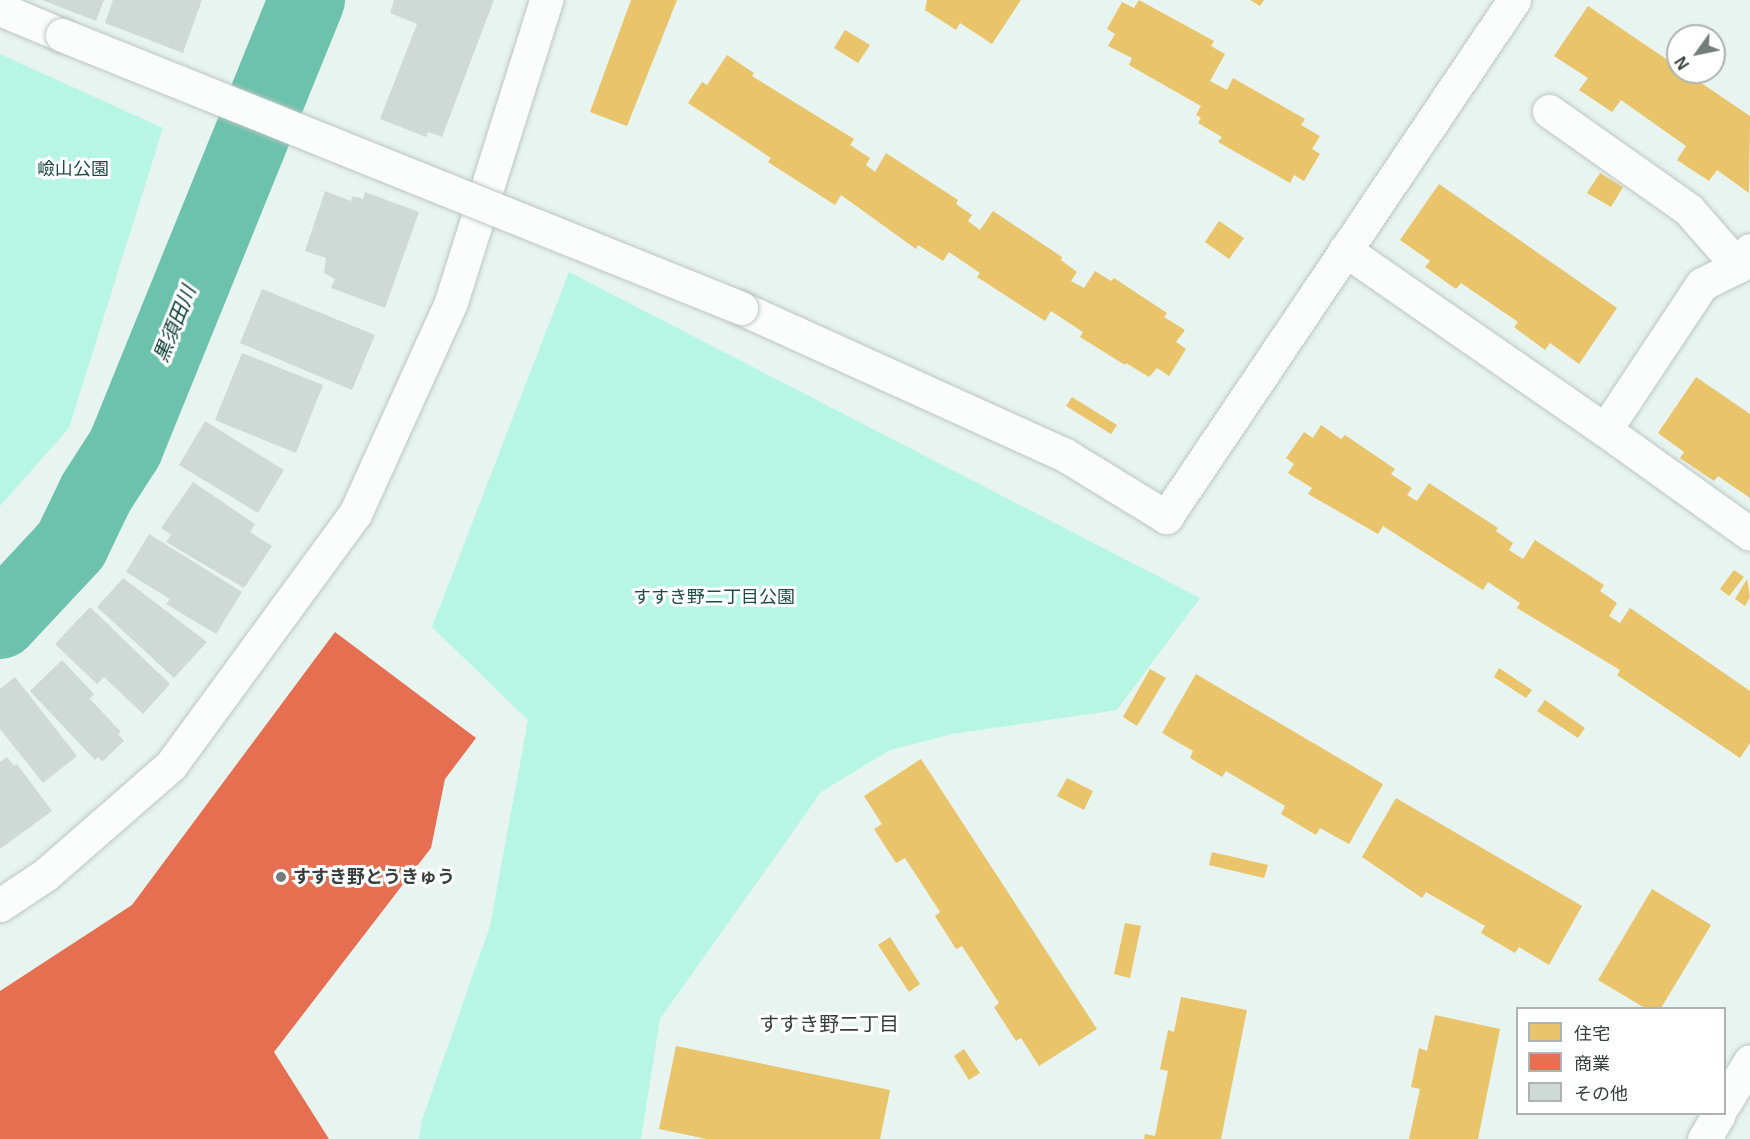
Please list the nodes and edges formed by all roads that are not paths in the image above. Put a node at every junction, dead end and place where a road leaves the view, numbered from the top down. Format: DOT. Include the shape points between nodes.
graph roads {
  1 [pos="546,0"];
  2 [pos="1514,0"];
  3 [pos="0,9"];
  4 [pos="1549,111"];
  5 [pos="1345,250"];
  6 [pos="1744,258"];
  7 [pos="1605,430"];
  8 [pos="1750,534"];
  9 [pos="0,905"];
  10 [pos="1750,1061"];
  11 [pos="1726,1102"];
  12 [pos="1718,1115"];
  13 [pos="1704,1139"];
  1 -- 9 [label="street" via="451,302 355,514 171,765 45,875"];
  2 -- 5 [label="street"];
  3 -- 5 [label="street, bridge" via="741,308 1065,455 1166,517"];
  4 -- 6 [label="street" via="1688,209"];
  5 -- 7 [label="street"];
  6 -- 7 [label="street" via="1702,284"];
  7 -- 8 [label="street"];
  10 -- 11 [label="street"];
  12 -- 13 [label="street"];
}
